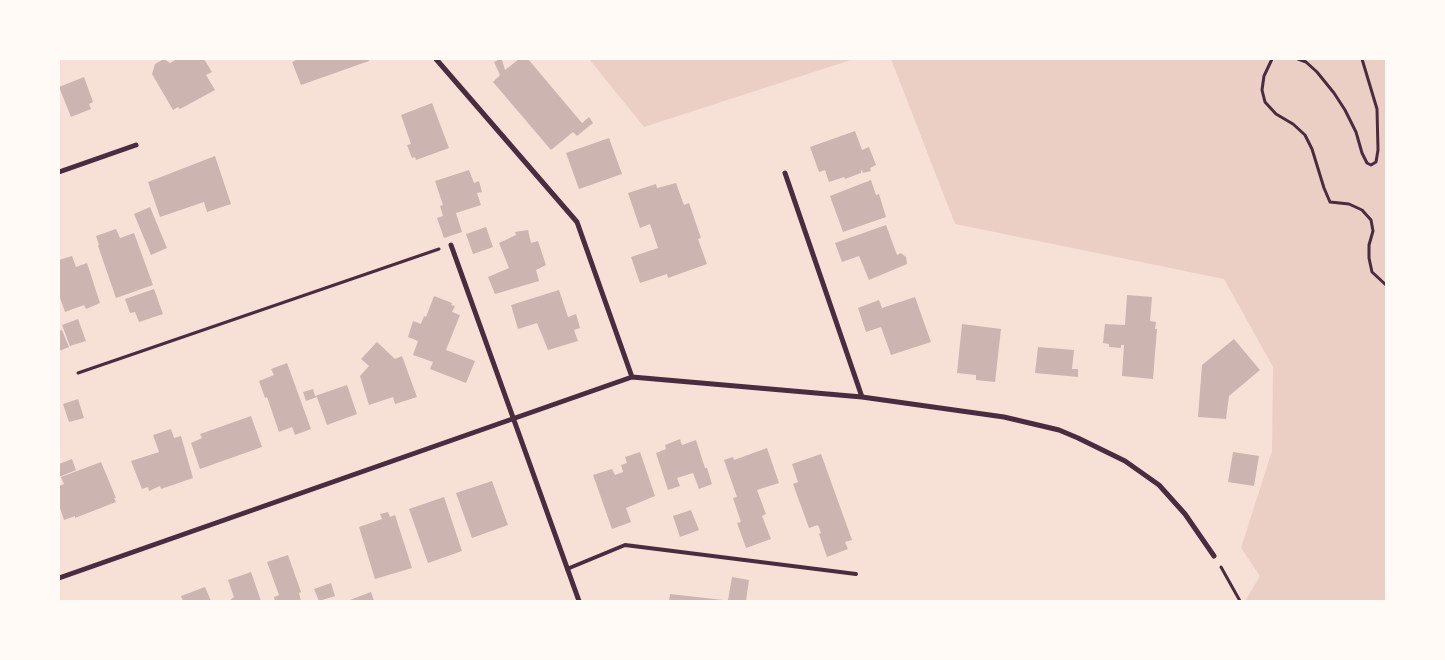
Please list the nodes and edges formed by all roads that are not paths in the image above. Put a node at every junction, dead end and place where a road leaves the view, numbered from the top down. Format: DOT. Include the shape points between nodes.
graph roads {
  1 [pos="436,59"];
  2 [pos="136,145"];
  3 [pos="59,172"];
  4 [pos="784,173"];
  5 [pos="451,245"];
  6 [pos="632,377"];
  7 [pos="862,397"];
  8 [pos="514,419"];
  9 [pos="1214,556"];
  10 [pos="567,569"];
  11 [pos="856,574"];
  12 [pos="59,578"];
  13 [pos="579,601"];
  1 -- 6 [label="street" via="577,222"];
  2 -- 3 [label="street"];
  4 -- 7 [label="street"];
  5 -- 8 [label="street"];
  6 -- 7 [label="street"];
  6 -- 8 [label="street"];
  7 -- 9 [label="street" via="1004,418 1059,430 1078,438 1125,461 1159,485 1185,514"];
  8 -- 10 [label="street"];
  8 -- 12 [label="street"];
  10 -- 11 [label="lane" via="625,545"];
  10 -- 13 [label="street"];
}
